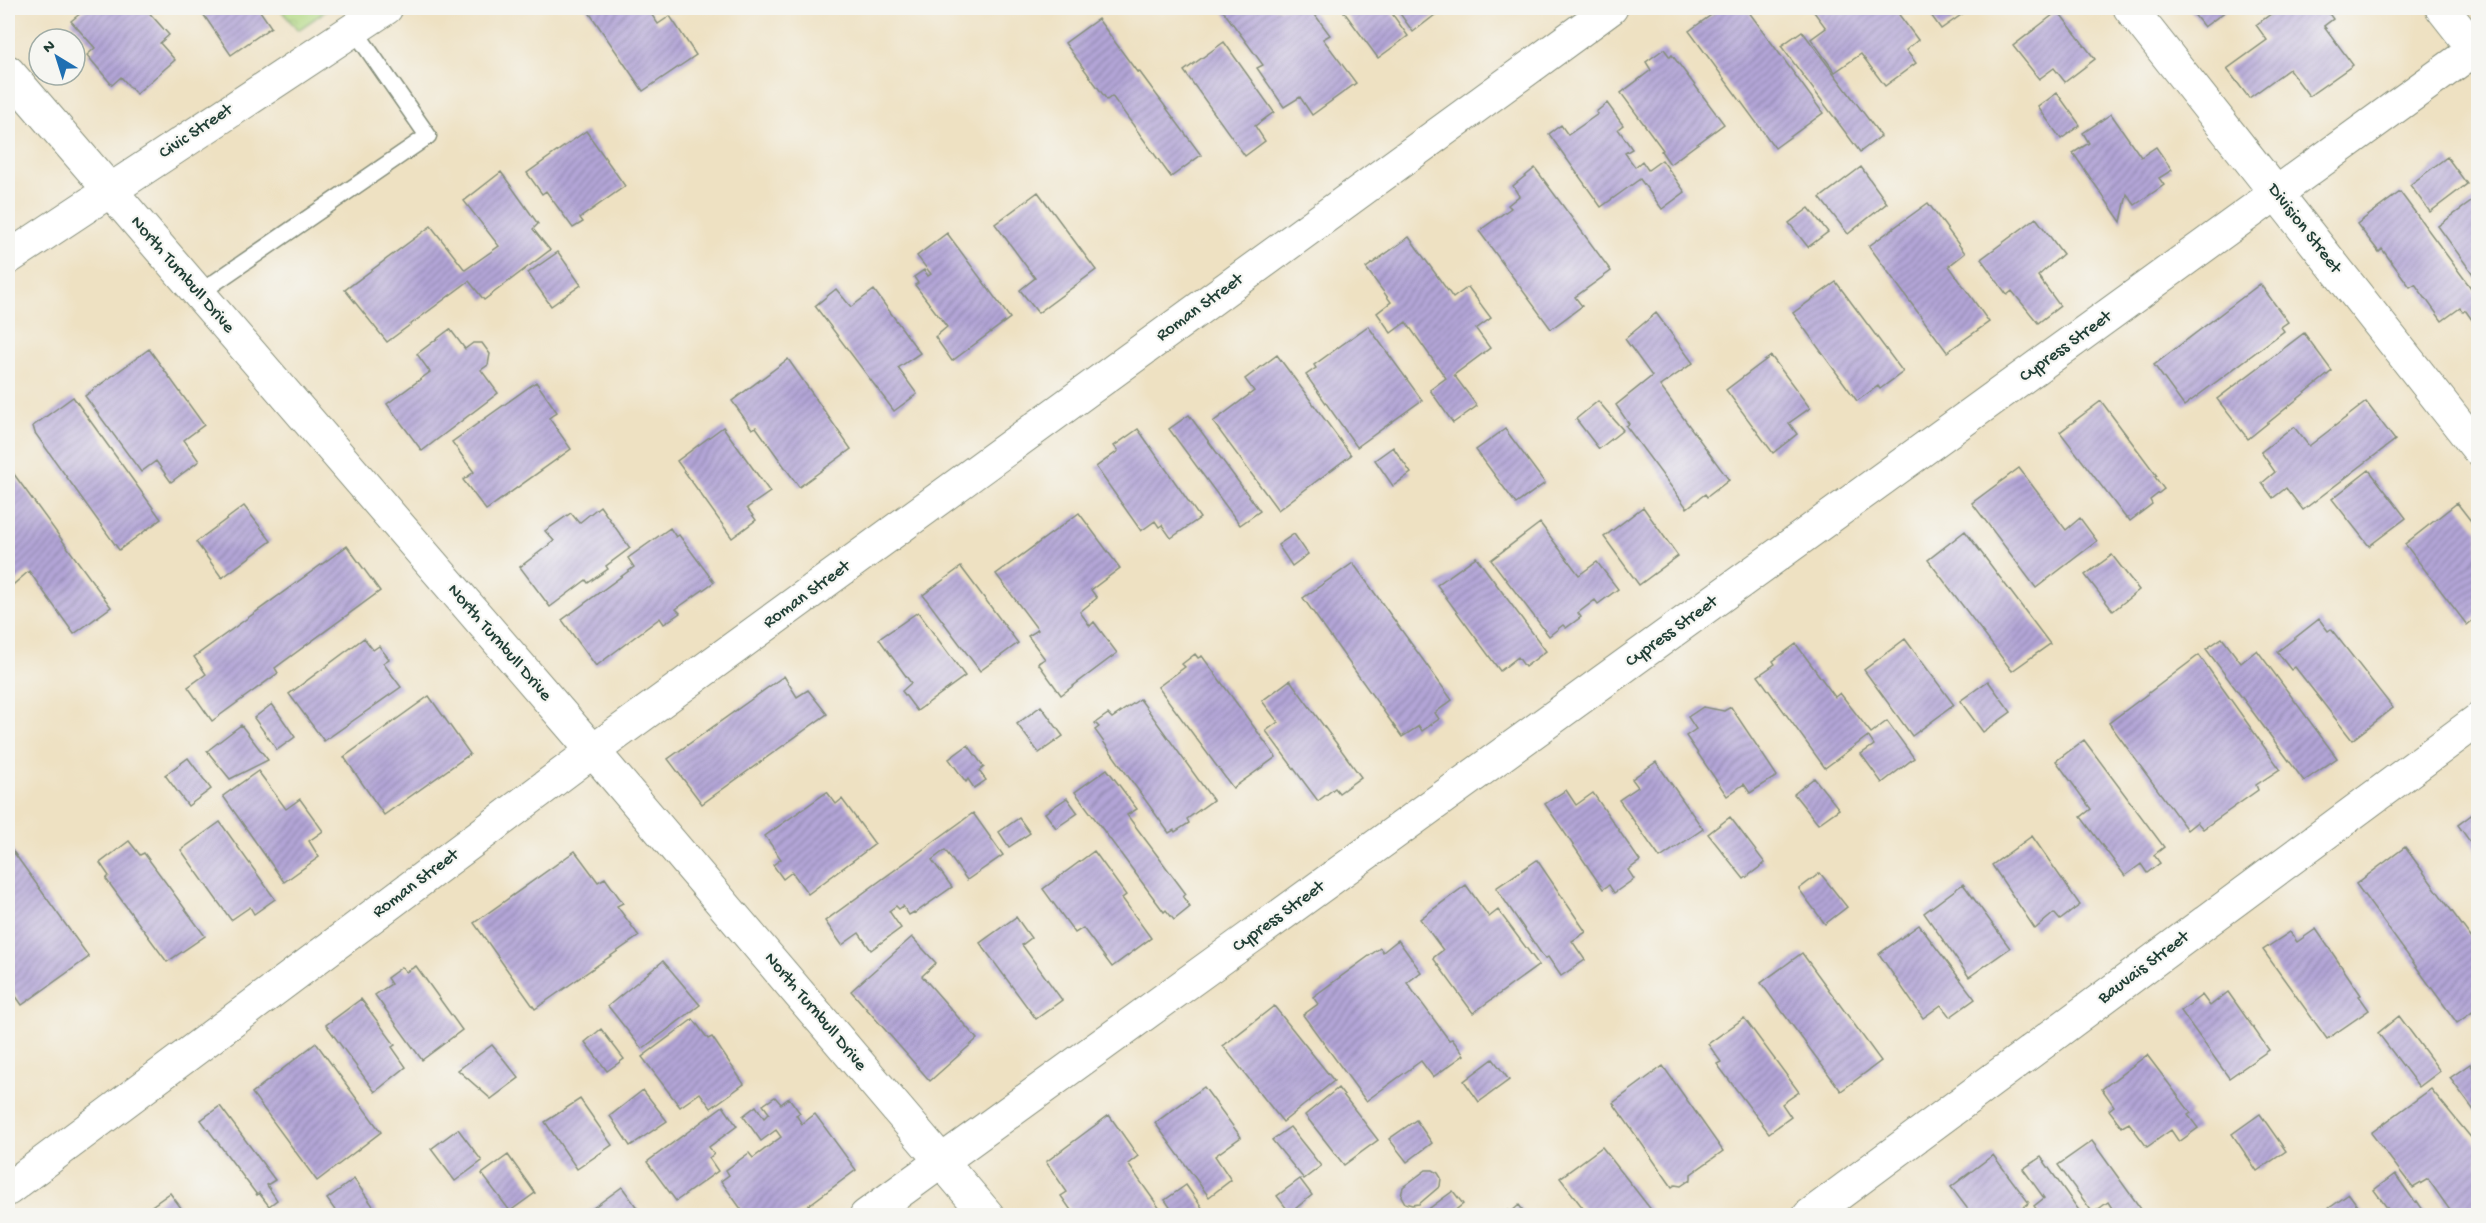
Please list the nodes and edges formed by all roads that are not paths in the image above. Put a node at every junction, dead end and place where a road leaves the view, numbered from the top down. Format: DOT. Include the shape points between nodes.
graph roads {
  1 [pos="386,8"];
  2 [pos="1611,8"];
  3 [pos="2130,8"];
  4 [pos="2442,8"];
  5 [pos="353,28"];
  6 [pos="2477,49"];
  7 [pos="8,72"];
  8 [pos="109,190"];
  9 [pos="2277,195"];
  10 [pos="8,258"];
  11 [pos="198,294"];
  12 [pos="2478,448"];
  13 [pos="2478,720"];
  14 [pos="593,751"];
  15 [pos="941,1160"];
  16 [pos="8,1189"];
  17 [pos="866,1215"];
  18 [pos="988,1215"];
  19 [pos="1809,1215"];
  1 -- 5 [label="street, Civic Street"];
  2 -- 14 [label="street, Roman Street"];
  3 -- 9 [label="street, Division Street"];
  4 -- 6 [label="street"];
  5 -- 8 [label="street, Civic Street"];
  5 -- 11 [label="lane" via="428,136"];
  6 -- 9 [label="street, Cypress Street"];
  7 -- 8 [label="street, North Turnbull Drive"];
  8 -- 10 [label="street, Civic Street"];
  8 -- 11 [label="street, North Turnbull Drive"];
  9 -- 12 [label="street, Division Street"];
  9 -- 15 [label="street, Cypress Street"];
  11 -- 14 [label="street, North Turnbull Drive"];
  13 -- 19 [label="street, Bauvais Street"];
  14 -- 15 [label="street, North Turnbull Drive"];
  14 -- 16 [label="street, Roman Street"];
  15 -- 17 [label="street, Cypress Street"];
  15 -- 18 [label="street, North Turnbull Drive"];
}
